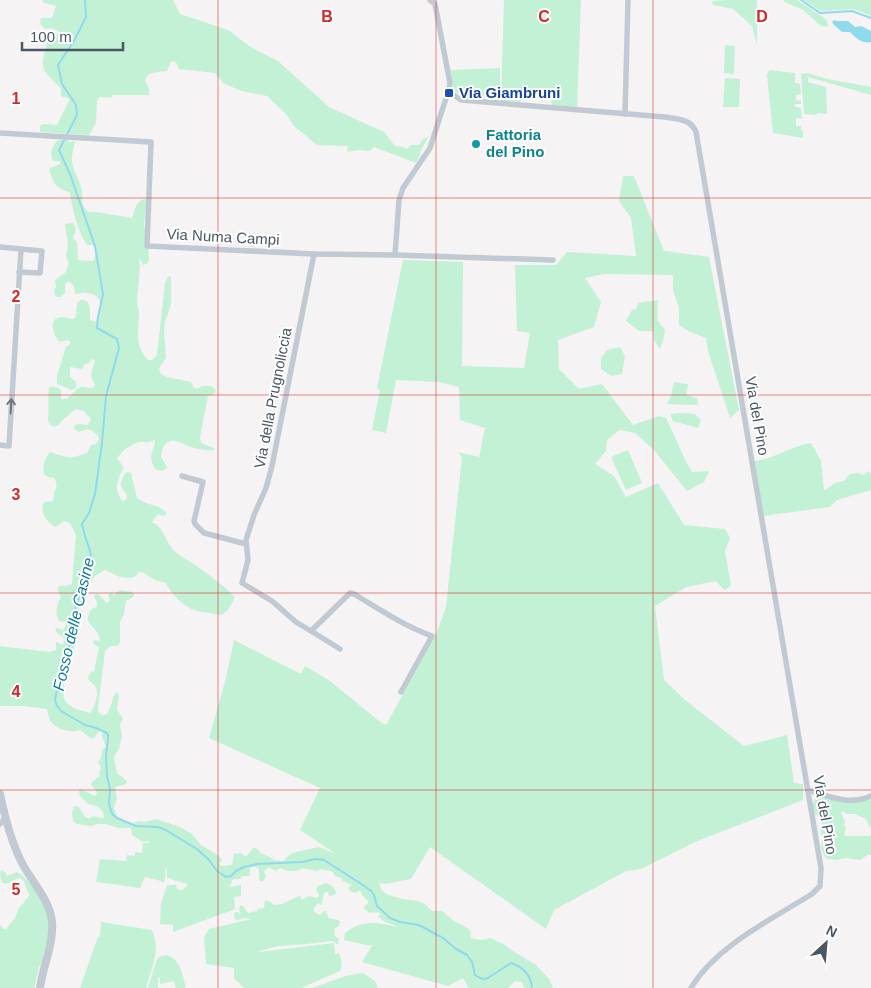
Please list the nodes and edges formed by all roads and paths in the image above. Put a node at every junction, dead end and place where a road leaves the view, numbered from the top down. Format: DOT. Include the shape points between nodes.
graph roads {
  1 [pos="430,0"];
  2 [pos="628,0"];
  3 [pos="449,89"];
  4 [pos="625,114"];
  5 [pos="0,133"];
  6 [pos="0,247"];
  7 [pos="21,249"];
  8 [pos="314,254"];
  9 [pos="395,255"];
  10 [pos="553,260"];
  11 [pos="19,272"];
  12 [pos="0,446"];
  13 [pos="182,476"];
  14 [pos="246,544"];
  15 [pos="311,631"];
  16 [pos="340,649"];
  17 [pos="401,692"];
  18 [pos="808,790"];
  19 [pos="0,794"];
  20 [pos="871,796"];
  21 [pos="3,821"];
  22 [pos="40,988"];
  23 [pos="691,988"];
  1 -- 3 [label="street" via="435,4"];
  2 -- 4 [label="street"];
  3 -- 4 [label="street, Via del Pino" via="461,100 470,102"];
  3 -- 9 [label="street" via="430,148 403,188 399,200"];
  4 -- 18 [label="street, Via del Pino" via="682,120 690,123 696,132"];
  5 -- 8 [label="street, Via Numa Campi" via="151,142 147,246"];
  6 -- 7 [label="street"];
  7 -- 11 [label="street"];
  7 -- 11 [label="street" via="42,251 40,273"];
  8 -- 9 [label="street, Via Numa Campi"];
  8 -- 14 [label="street, Via della Prugnoliccia" via="272,466"];
  9 -- 10 [label="street, Via Numa Campi"];
  12 -- 11 [label="street, one-way" via="9,446"];
  13 -- 14 [label="street" via="204,482 194,524 204,533"];
  14 -- 15 [label="street, Via della Prugnoliccia" via="248,560 242,583"];
  15 -- 16 [label="street, Via della Prugnoliccia"];
  15 -- 17 [label="street" via="350,593 432,636"];
  18 -- 20 [label="street" via="846,801"];
  18 -- 23 [label="street, Via del Pino" via="821,868 820,886 722,952 700,973"];
  19 -- 21 [label="street"];
  21 -- 22 [label="street" via="52,918 51,946"];
}
